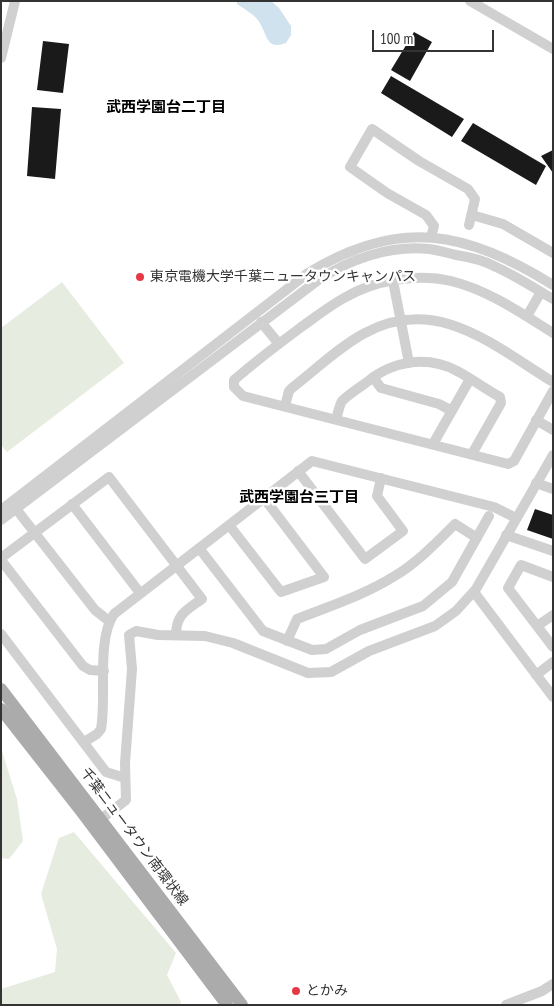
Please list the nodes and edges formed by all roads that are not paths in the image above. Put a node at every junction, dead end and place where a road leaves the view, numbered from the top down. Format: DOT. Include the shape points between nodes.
graph roads {
  1 [pos="15,1"];
  2 [pos="470,1"];
  3 [pos="553,49"];
  4 [pos="1,58"];
  5 [pos="472,214"];
  6 [pos="469,225"];
  7 [pos="431,237"];
  8 [pos="553,253"];
  9 [pos="393,281"];
  10 [pos="553,285"];
  11 [pos="541,292"];
  12 [pos="553,299"];
  13 [pos="527,316"];
  14 [pos="401,321"];
  15 [pos="262,322"];
  16 [pos="553,333"];
  17 [pos="279,344"];
  18 [pos="409,363"];
  19 [pos="373,377"];
  20 [pos="470,379"];
  21 [pos="553,382"];
  22 [pos="553,391"];
  23 [pos="285,406"];
  24 [pos="452,411"];
  25 [pos="336,419"];
  26 [pos="536,420"];
  27 [pos="553,430"];
  28 [pos="433,444"];
  29 [pos="472,454"];
  30 [pos="553,455"];
  31 [pos="298,471"];
  32 [pos="381,478"];
  33 [pos="536,483"];
  34 [pos="553,490"];
  35 [pos="264,498"];
  36 [pos="72,504"];
  37 [pos="14,506"];
  38 [pos="1,510"];
  39 [pos="489,516"];
  40 [pos="516,518"];
  41 [pos="1,520"];
  42 [pos="230,524"];
  43 [pos="35,532"];
  44 [pos="506,535"];
  45 [pos="477,538"];
  46 [pos="199,548"];
  47 [pos="553,551"];
  48 [pos="1,559"];
  49 [pos="176,565"];
  50 [pos="553,577"];
  51 [pos="474,592"];
  52 [pos="140,593"];
  53 [pos="553,615"];
  54 [pos="109,621"];
  55 [pos="537,626"];
  56 [pos="1,634"];
  57 [pos="176,635"];
  58 [pos="287,641"];
  59 [pos="553,647"];
  60 [pos="553,662"];
  61 [pos="104,671"];
  62 [pos="536,675"];
  63 [pos="1,689"];
  64 [pos="553,697"];
  65 [pos="1,709"];
  66 [pos="84,742"];
  67 [pos="125,778"];
  68 [pos="101,819"];
  69 [pos="551,988"];
  70 [pos="227,1005"];
  71 [pos="242,1005"];
  72 [pos="506,1005"];
  1 -- 4 [label="street"];
  2 -- 3 [label="street"];
  5 -- 6 [label="street"];
  5 -- 7 [label="street" via="475,199 468,189 372,129 350,167 386,193 426,215 434,226"];
  5 -- 8 [label="street" via="503,224"];
  7 -- 10 [label="street" via="479,247 502,256"];
  7 -- 37 [label="street" via="367,244 308,273"];
  9 -- 13 [label="street" via="431,278 451,281 491,296"];
  9 -- 14 [label="street"];
  9 -- 17 [label="street" via="346,296"];
  11 -- 12 [label="street"];
  11 -- 13 [label="street"];
  11 -- 15 [label="street" via="496,266 475,258 431,250 395,250 358,259 329,272"];
  13 -- 16 [label="street"];
  14 -- 18 [label="street"];
  14 -- 21 [label="street" via="424,319 470,331"];
  14 -- 23 [label="street" via="366,332 354,340 292,388"];
  15 -- 17 [label="street"];
  15 -- 37 [label="street"];
  17 -- 23 [label="street" via="234,380 234,387 243,396"];
  18 -- 19 [label="street" via="386,369"];
  18 -- 20 [label="street" via="427,361 441,364"];
  19 -- 24 [label="street" via="381,388 439,404"];
  19 -- 25 [label="street" via="341,402"];
  20 -- 24 [label="street"];
  20 -- 29 [label="street" via="500,397 501,403"];
  22 -- 26 [label="street"];
  23 -- 25 [label="street"];
  24 -- 28 [label="street"];
  25 -- 28 [label="street"];
  26 -- 27 [label="street"];
  26 -- 29 [label="street" via="514,461 508,464"];
  28 -- 29 [label="street"];
  30 -- 33 [label="street"];
  31 -- 32 [label="street" via="312,461"];
  31 -- 32 [label="street" via="365,559 403,531 377,496"];
  31 -- 35 [label="street"];
  32 -- 40 [label="street" via="494,507"];
  33 -- 34 [label="street"];
  33 -- 40 [label="street"];
  35 -- 42 [label="street"];
  35 -- 42 [label="street" via="324,577 281,592"];
  36 -- 43 [label="street"];
  36 -- 49 [label="street" via="108,477"];
  36 -- 52 [label="street"];
  37 -- 38 [label="street"];
  37 -- 41 [label="street"];
  37 -- 43 [label="street"];
  39 -- 45 [label="street"];
  40 -- 44 [label="street"];
  42 -- 46 [label="street"];
  43 -- 48 [label="street"];
  43 -- 54 [label="street" via="95,610"];
  44 -- 47 [label="street"];
  44 -- 51 [label="street"];
  45 -- 58 [label="street" via="452,582 423,606 360,630 326,649 312,650"];
  45 -- 58 [label="street" via="455,524 424,555 395,576 372,589 298,619"];
  46 -- 49 [label="street"];
  46 -- 58 [label="street" via="263,632"];
  48 -- 61 [label="street" via="83,666"];
  49 -- 52 [label="street"];
  49 -- 57 [label="street" via="202,599 180,615"];
  50 -- 55 [label="street" via="522,565 508,588"];
  51 -- 57 [label="street" via="435,626 369,650 331,672 308,673 233,643 205,636"];
  51 -- 62 [label="street"];
  52 -- 54 [label="street"];
  53 -- 55 [label="street"];
  54 -- 61 [label="street"];
  55 -- 59 [label="street"];
  56 -- 66 [label="street"];
  57 -- 67 [label="street" via="136,631 129,635 132,668"];
  60 -- 62 [label="street"];
  61 -- 66 [label="street" via="100,729"];
  62 -- 64 [label="street"];
  63 -- 68 [label="main road, 千葉ニュータウン南環状線"];
  65 -- 70 [label="main road, 千葉ニュータウン南環状線"];
  66 -- 67 [label="street" via="106,772"];
  67 -- 68 [label="street" via="126,800"];
  68 -- 71 [label="main road, 千葉ニュータウン南環状線"];
  69 -- 72 [label="street"];
}
